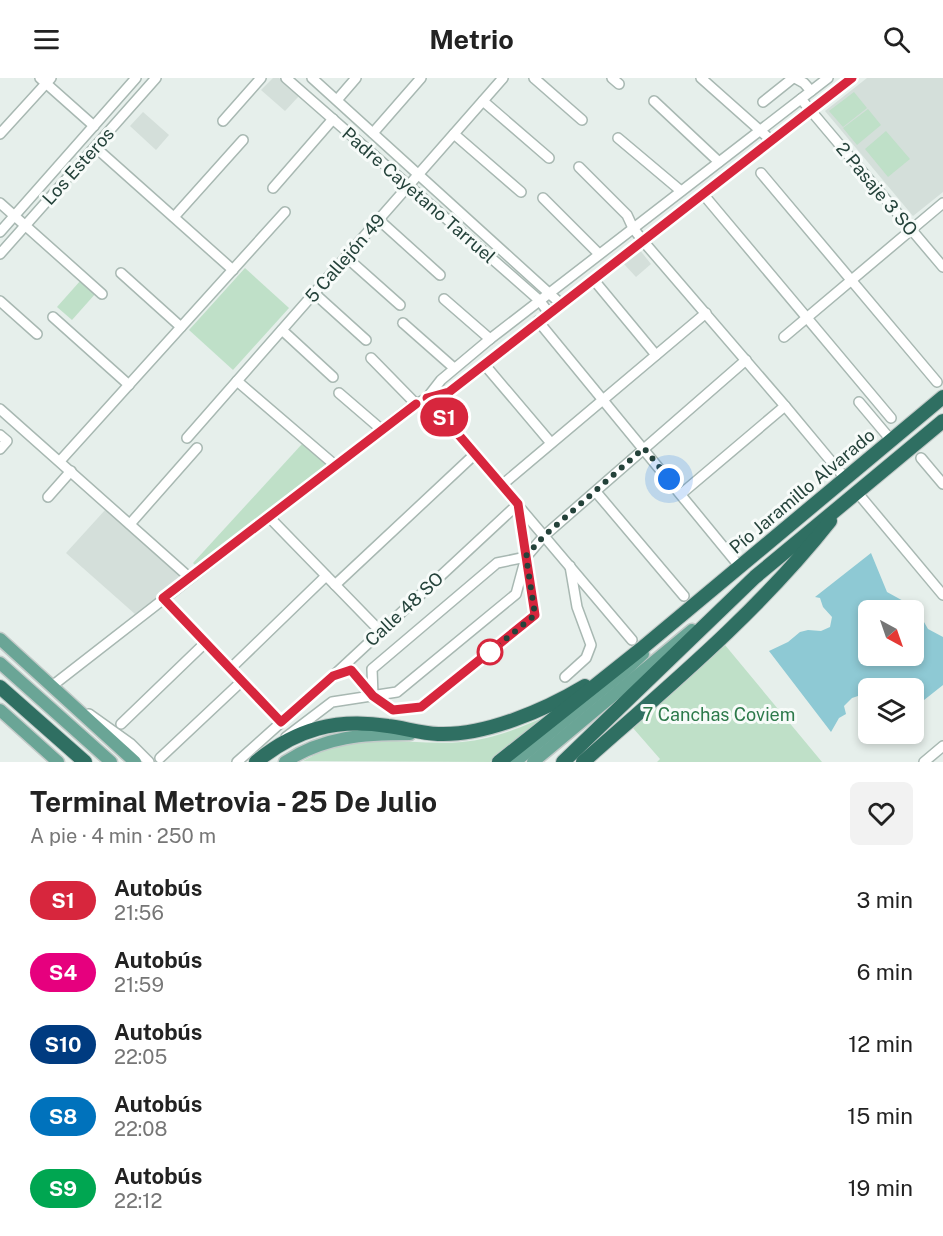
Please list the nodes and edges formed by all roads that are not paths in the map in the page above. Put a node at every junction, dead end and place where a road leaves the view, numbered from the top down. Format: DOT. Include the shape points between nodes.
graph roads {
  1 [pos="136,78"];
  2 [pos="156,78"];
  3 [pos="261,78"];
  4 [pos="286,78"];
  5 [pos="312,78"];
  6 [pos="356,78"];
  7 [pos="421,78"];
  8 [pos="503,78"];
  9 [pos="534,78"];
  10 [pos="702,78"];
  11 [pos="794,78"];
  12 [pos="828,78"];
  13 [pos="852,78"];
  14 [pos="46,80"];
  15 [pos="812,91"];
  16 [pos="801,99"];
  17 [pos="337,100"];
  18 [pos="483,101"];
  19 [pos="654,101"];
  20 [pos="763,102"];
  21 [pos="811,110"];
  22 [pos="333,119"];
  23 [pos="582,120"];
  24 [pos="223,121"];
  25 [pos="4,122"];
  26 [pos="94,126"];
  27 [pos="760,130"];
  28 [pos="373,133"];
  29 [pos="0,134"];
  30 [pos="454,134"];
  31 [pos="618,138"];
  32 [pos="243,140"];
  33 [pos="772,141"];
  34 [pos="95,147"];
  35 [pos="549,158"];
  36 [pos="719,162"];
  37 [pos="579,166"];
  38 [pos="761,173"];
  39 [pos="419,174"];
  40 [pos="409,186"];
  41 [pos="273,188"];
  42 [pos="681,191"];
  43 [pos="520,192"];
  44 [pos="704,194"];
  45 [pos="543,198"];
  46 [pos="0,203"];
  47 [pos="943,203"];
  48 [pos="285,212"];
  49 [pos="14,216"];
  50 [pos="174,217"];
  51 [pos="379,220"];
  52 [pos="25,226"];
  53 [pos="633,228"];
  54 [pos="911,230"];
  55 [pos="0,232"];
  56 [pos="643,241"];
  57 [pos="0,254"];
  58 [pos="599,254"];
  59 [pos="346,257"];
  60 [pos="943,267"];
  61 [pos="233,270"];
  62 [pos="121,273"];
  63 [pos="440,275"];
  64 [pos="593,279"];
  65 [pos="851,280"];
  66 [pos="314,293"];
  67 [pos="549,293"];
  68 [pos="102,294"];
  69 [pos="444,299"];
  70 [pos="539,300"];
  71 [pos="0,301"];
  72 [pos="561,304"];
  73 [pos="400,305"];
  74 [pos="549,313"];
  75 [pos="706,314"];
  76 [pos="53,317"];
  77 [pos="807,318"];
  78 [pos="538,321"];
  79 [pos="402,323"];
  80 [pos="181,327"];
  81 [pos="282,330"];
  82 [pos="37,334"];
  83 [pos="784,337"];
  84 [pos="490,339"];
  85 [pos="366,340"];
  86 [pos="656,355"];
  87 [pos="371,358"];
  88 [pos="746,360"];
  89 [pos="484,364"];
  90 [pos="454,368"];
  91 [pos="333,377"];
  92 [pos="237,381"];
  93 [pos="937,382"];
  94 [pos="129,385"];
  95 [pos="339,393"];
  96 [pos="943,397"];
  97 [pos="427,398"];
  98 [pos="603,400"];
  99 [pos="859,402"];
  100 [pos="416,404"];
  101 [pos="785,406"];
  102 [pos="0,409"];
  103 [pos="891,418"];
  104 [pos="943,421"];
  105 [pos="381,430"];
  106 [pos="0,435"];
  107 [pos="187,438"];
  108 [pos="891,440"];
  109 [pos="551,444"];
  110 [pos="197,448"];
  111 [pos="644,448"];
  112 [pos="0,450"];
  113 [pos="475,454"];
  114 [pos="921,458"];
  115 [pos="60,461"];
  116 [pos="336,466"];
  117 [pos="71,471"];
  118 [pos="845,478"];
  119 [pos="943,484"];
  120 [pos="502,485"];
  121 [pos="596,492"];
  122 [pos="681,494"];
  123 [pos="852,494"];
  124 [pos="48,497"];
  125 [pos="518,504"];
  126 [pos="269,517"];
  127 [pos="130,524"];
  128 [pos="544,536"];
  129 [pos="526,556"];
  130 [pos="570,566"];
  131 [pos="740,567"];
  132 [pos="326,576"];
  133 [pos="755,577"];
  134 [pos="190,578"];
  135 [pos="335,585"];
  136 [pos="943,594"];
  137 [pos="684,596"];
  138 [pos="163,598"];
  139 [pos="684,614"];
  140 [pos="380,631"];
  141 [pos="0,639"];
  142 [pos="205,643"];
  143 [pos="637,644"];
  144 [pos="0,663"];
  145 [pos="230,669"];
  146 [pos="333,676"];
  147 [pos="565,677"];
  148 [pos="242,681"];
  149 [pos="52,686"];
  150 [pos="2,688"];
  151 [pos="373,696"];
  152 [pos="0,710"];
  153 [pos="580,716"];
  154 [pos="281,722"];
  155 [pos="91,723"];
  156 [pos="121,724"];
  157 [pos="438,734"];
  158 [pos="943,746"];
  159 [pos="272,749"];
  160 [pos="160,758"];
  161 [pos="568,760"];
  162 [pos="58,762"];
  163 [pos="84,762"];
  164 [pos="111,762"];
  165 [pos="124,762"];
  166 [pos="135,762"];
  167 [pos="150,762"];
  168 [pos="237,762"];
  169 [pos="256,762"];
  170 [pos="285,762"];
  171 [pos="499,762"];
  172 [pos="515,762"];
  173 [pos="533,762"];
  174 [pos="583,762"];
  175 [pos="924,762"];
  1 -- 26 [label="street, Los Esteros"];
  2 -- 34 [label="street, Los Esteros"];
  3 -- 24 [label="street"];
  4 -- 22 [label="street, Padre Cayetano Tarruel"];
  5 -- 17 [label="street, Padre Cayetano Tarruel"];
  6 -- 17 [label="street"];
  7 -- 28 [label="street"];
  8 -- 18 [label="street, 5 Callejón 49"];
  9 -- 23 [label="street"];
  10 -- 27 [label="street"];
  11 -- 15 [label="street"];
  11 -- 20 [label="street"];
  12 -- 15 [label="street"];
  13 -- 21 [label="street"];
  14 -- 25 [label="street"];
  14 -- 26 [label="street"];
  15 -- 16 [label="street"];
  16 -- 21 [label="street, 2 Pasaje 3 SO"];
  16 -- 27 [label="street"];
  17 -- 28 [label="street, Padre Cayetano Tarruel"];
  18 -- 30 [label="street, 5 Callejón 49"];
  18 -- 35 [label="street"];
  19 -- 36 [label="street"];
  21 -- 33 [label="street"];
  21 -- 54 [label="street, 2 Pasaje 3 SO"];
  22 -- 40 [label="street, Padre Cayetano Tarruel"];
  22 -- 41 [label="street"];
  25 -- 29 [label="street"];
  26 -- 49 [label="street, Los Esteros"];
  27 -- 33 [label="street"];
  27 -- 36 [label="street"];
  28 -- 39 [label="street, Padre Cayetano Tarruel"];
  30 -- 39 [label="street, 5 Callejón 49"];
  30 -- 43 [label="street"];
  31 -- 42 [label="street"];
  32 -- 50 [label="street"];
  33 -- 44 [label="street"];
  34 -- 50 [label="street"];
  34 -- 52 [label="street, Los Esteros"];
  36 -- 42 [label="street"];
  37 -- 53 [label="street" via="627,215"];
  38 -- 65 [label="street"];
  39 -- 40 [label="street, 5 Callejón 49"];
  39 -- 67 [label="street, Padre Cayetano Tarruel"];
  40 -- 51 [label="street, 5 Callejón 49"];
  40 -- 70 [label="street, Padre Cayetano Tarruel"];
  42 -- 53 [label="street"];
  44 -- 56 [label="street"];
  44 -- 77 [label="street"];
  45 -- 58 [label="street"];
  46 -- 49 [label="street"];
  47 -- 54 [label="street"];
  48 -- 61 [label="street"];
  49 -- 52 [label="street"];
  49 -- 55 [label="street, Los Esteros"];
  50 -- 61 [label="street"];
  51 -- 59 [label="street, 5 Callejón 49"];
  51 -- 63 [label="street"];
  52 -- 57 [label="street, Los Esteros"];
  52 -- 68 [label="street"];
  53 -- 56 [label="street"];
  53 -- 58 [label="street"];
  54 -- 60 [label="street, 2 Pasaje 3 SO"];
  54 -- 65 [label="street"];
  56 -- 64 [label="street"];
  56 -- 75 [label="street"];
  58 -- 67 [label="street"];
  59 -- 66 [label="street, 5 Callejón 49"];
  59 -- 73 [label="street"];
  61 -- 80 [label="street"];
  62 -- 80 [label="street"];
  64 -- 72 [label="street"];
  64 -- 86 [label="street"];
  65 -- 77 [label="street"];
  65 -- 93 [label="street"];
  66 -- 81 [label="street, 5 Callejón 49"];
  66 -- 85 [label="street"];
  67 -- 70 [label="street"];
  67 -- 72 [label="street, Padre Cayetano Tarruel"];
  69 -- 84 [label="street"];
  70 -- 74 [label="street, Padre Cayetano Tarruel"];
  70 -- 84 [label="street"];
  71 -- 82 [label="street"];
  72 -- 74 [label="street"];
  74 -- 78 [label="street"];
  75 -- 86 [label="street"];
  75 -- 88 [label="street"];
  76 -- 94 [label="street"];
  77 -- 83 [label="street"];
  77 -- 103 [label="street"];
  78 -- 89 [label="street"];
  78 -- 98 [label="street"];
  79 -- 90 [label="street"];
  80 -- 94 [label="street"];
  81 -- 91 [label="street"];
  81 -- 92 [label="street, 5 Callejón 49"];
  84 -- 90 [label="street"];
  86 -- 98 [label="street"];
  87 -- 100 [label="street"];
  88 -- 101 [label="street"];
  88 -- 111 [label="street"];
  89 -- 97 [label="street" via="449,392"];
  89 -- 109 [label="street"];
  90 -- 97 [label="street"];
  92 -- 107 [label="street, 5 Callejón 49"];
  92 -- 116 [label="street"];
  94 -- 115 [label="street"];
  95 -- 105 [label="street"];
  96 -- 108 [label="highway, Pío Jaramillo Alvarado"];
  97 -- 100 [label="street"];
  97 -- 113 [label="street"];
  98 -- 109 [label="street"];
  98 -- 111 [label="street"];
  99 -- 108 [label="street"];
  100 -- 105 [label="street"];
  101 -- 118 [label="street"];
  101 -- 122 [label="street"];
  102 -- 115 [label="street"];
  104 -- 123 [label="highway, Pío Jaramillo Alvarado"];
  105 -- 116 [label="street"];
  106 -- 112 [label="street" via="7,441"];
  108 -- 118 [label="highway, Pío Jaramillo Alvarado"];
  109 -- 120 [label="street"];
  110 -- 127 [label="street"];
  111 -- 121 [label="street"];
  111 -- 122 [label="street"];
  113 -- 120 [label="street"];
  113 -- 135 [label="street"];
  114 -- 119 [label="street"];
  115 -- 117 [label="street"];
  116 -- 126 [label="street"];
  117 -- 124 [label="street"];
  117 -- 127 [label="street"];
  118 -- 131 [label="highway, Pío Jaramillo Alvarado"];
  120 -- 125 [label="street"];
  121 -- 128 [label="street"];
  121 -- 137 [label="street"];
  122 -- 131 [label="street"];
  123 -- 133 [label="highway, Pío Jaramillo Alvarado"];
  123 -- 136 [label="street"];
  123 -- 174 [label="highway" via="748,613"];
  125 -- 128 [label="street"];
  125 -- 129 [label="street"];
  125 -- 140 [label="street, Calle 48 SO"];
  126 -- 132 [label="street"];
  126 -- 134 [label="street"];
  127 -- 134 [label="street"];
  128 -- 129 [label="street"];
  128 -- 130 [label="street"];
  129 -- 151 [label="street" via="516,594 397,692"];
  129 -- 151 [label="street" via="497,563 372,669"];
  129 -- 151 [label="street" via="535,615 421,707 393,710"];
  130 -- 143 [label="street"];
  130 -- 147 [label="street" via="577,607 591,645 586,658"];
  131 -- 139 [label="highway, Pío Jaramillo Alvarado"];
  132 -- 135 [label="street"];
  132 -- 145 [label="street"];
  133 -- 153 [label="main road"];
  133 -- 161 [label="highway, Pío Jaramillo Alvarado"];
  134 -- 138 [label="street"];
  135 -- 140 [label="street"];
  138 -- 142 [label="street"];
  138 -- 149 [label="street"];
  139 -- 143 [label="highway, Pío Jaramillo Alvarado"];
  139 -- 153 [label="main road"];
  140 -- 146 [label="street, Calle 48 SO"];
  141 -- 149 [label="main road"];
  142 -- 145 [label="street"];
  142 -- 156 [label="street"];
  143 -- 157 [label="highway" via="582,687 543,707 482,728"];
  143 -- 171 [label="highway"];
  144 -- 164 [label="main road"];
  145 -- 148 [label="street"];
  146 -- 151 [label="street" via="351,670"];
  146 -- 154 [label="street, Calle 48 SO"];
  148 -- 154 [label="street"];
  148 -- 160 [label="street"];
  149 -- 155 [label="main road"];
  149 -- 167 [label="street"];
  150 -- 163 [label="highway"];
  151 -- 159 [label="street" via="332,702"];
  152 -- 162 [label="main road"];
  153 -- 172 [label="main road"];
  153 -- 173 [label="main road"];
  154 -- 168 [label="street, Calle 48 SO"];
  155 -- 165 [label="main road"];
  155 -- 166 [label="main road"];
  157 -- 159 [label="highway" via="370,723 336,723 307,731"];
  157 -- 170 [label="main road" via="340,738 312,746"];
  158 -- 175 [label="street"];
  159 -- 169 [label="highway"];
}
